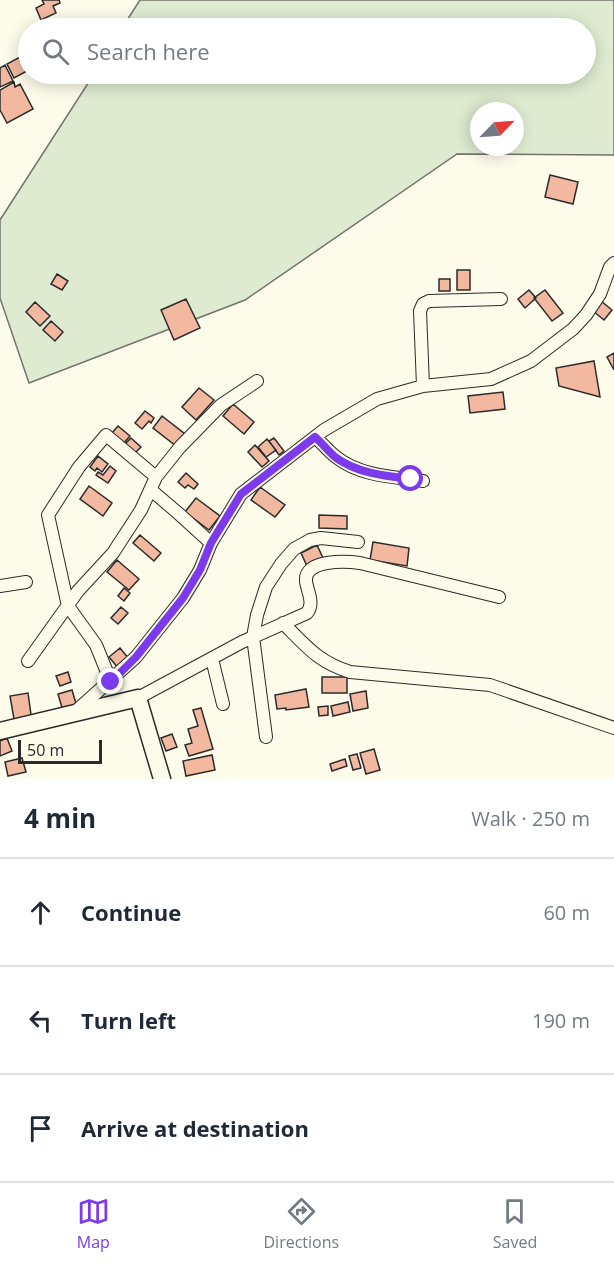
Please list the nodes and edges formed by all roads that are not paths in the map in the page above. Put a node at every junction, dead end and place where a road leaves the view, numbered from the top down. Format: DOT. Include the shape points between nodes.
graph roads {
  1 [pos="614,263"];
  2 [pos="501,299"];
  3 [pos="257,381"];
  4 [pos="423,386"];
  5 [pos="315,437"];
  6 [pos="156,477"];
  7 [pos="423,481"];
  8 [pos="151,490"];
  9 [pos="358,542"];
  10 [pos="211,543"];
  11 [pos="26,582"];
  12 [pos="0,586"];
  13 [pos="499,597"];
  14 [pos="68,606"];
  15 [pos="283,623"];
  16 [pos="253,637"];
  17 [pos="212,658"];
  18 [pos="27,661"];
  19 [pos="111,682"];
  20 [pos="138,698"];
  21 [pos="223,704"];
  22 [pos="71,715"];
  23 [pos="614,728"];
  24 [pos="0,731"];
  25 [pos="266,738"];
  26 [pos="162,779"];
  1 -- 4 [label="street" via="586,315 531,361 491,379"];
  2 -- 4 [label="street" via="423,304"];
  3 -- 6 [label="street" via="221,405"];
  4 -- 5 [label="street" via="377,399"];
  5 -- 7 [label="street" via="351,467"];
  5 -- 10 [label="street" via="241,494"];
  6 -- 8 [label="street"];
  6 -- 14 [label="street" via="106,435 79,467 48,515"];
  8 -- 10 [label="street"];
  8 -- 14 [label="street" via="113,553"];
  9 -- 16 [label="street" via="321,538 294,549 266,587"];
  10 -- 19 [label="street" via="183,598"];
  11 -- 12 [label="street"];
  13 -- 15 [label="street" via="360,563 331,563 314,567 307,574 309,611"];
  14 -- 18 [label="street"];
  14 -- 19 [label="street" via="96,645"];
  15 -- 16 [label="street"];
  15 -- 23 [label="street" via="331,666 350,672 490,685"];
  16 -- 17 [label="street"];
  16 -- 25 [label="street"];
  17 -- 20 [label="street"];
  17 -- 21 [label="street"];
  19 -- 22 [label="street"];
  20 -- 22 [label="main road"];
  20 -- 26 [label="main road"];
  22 -- 24 [label="main road"];
}
